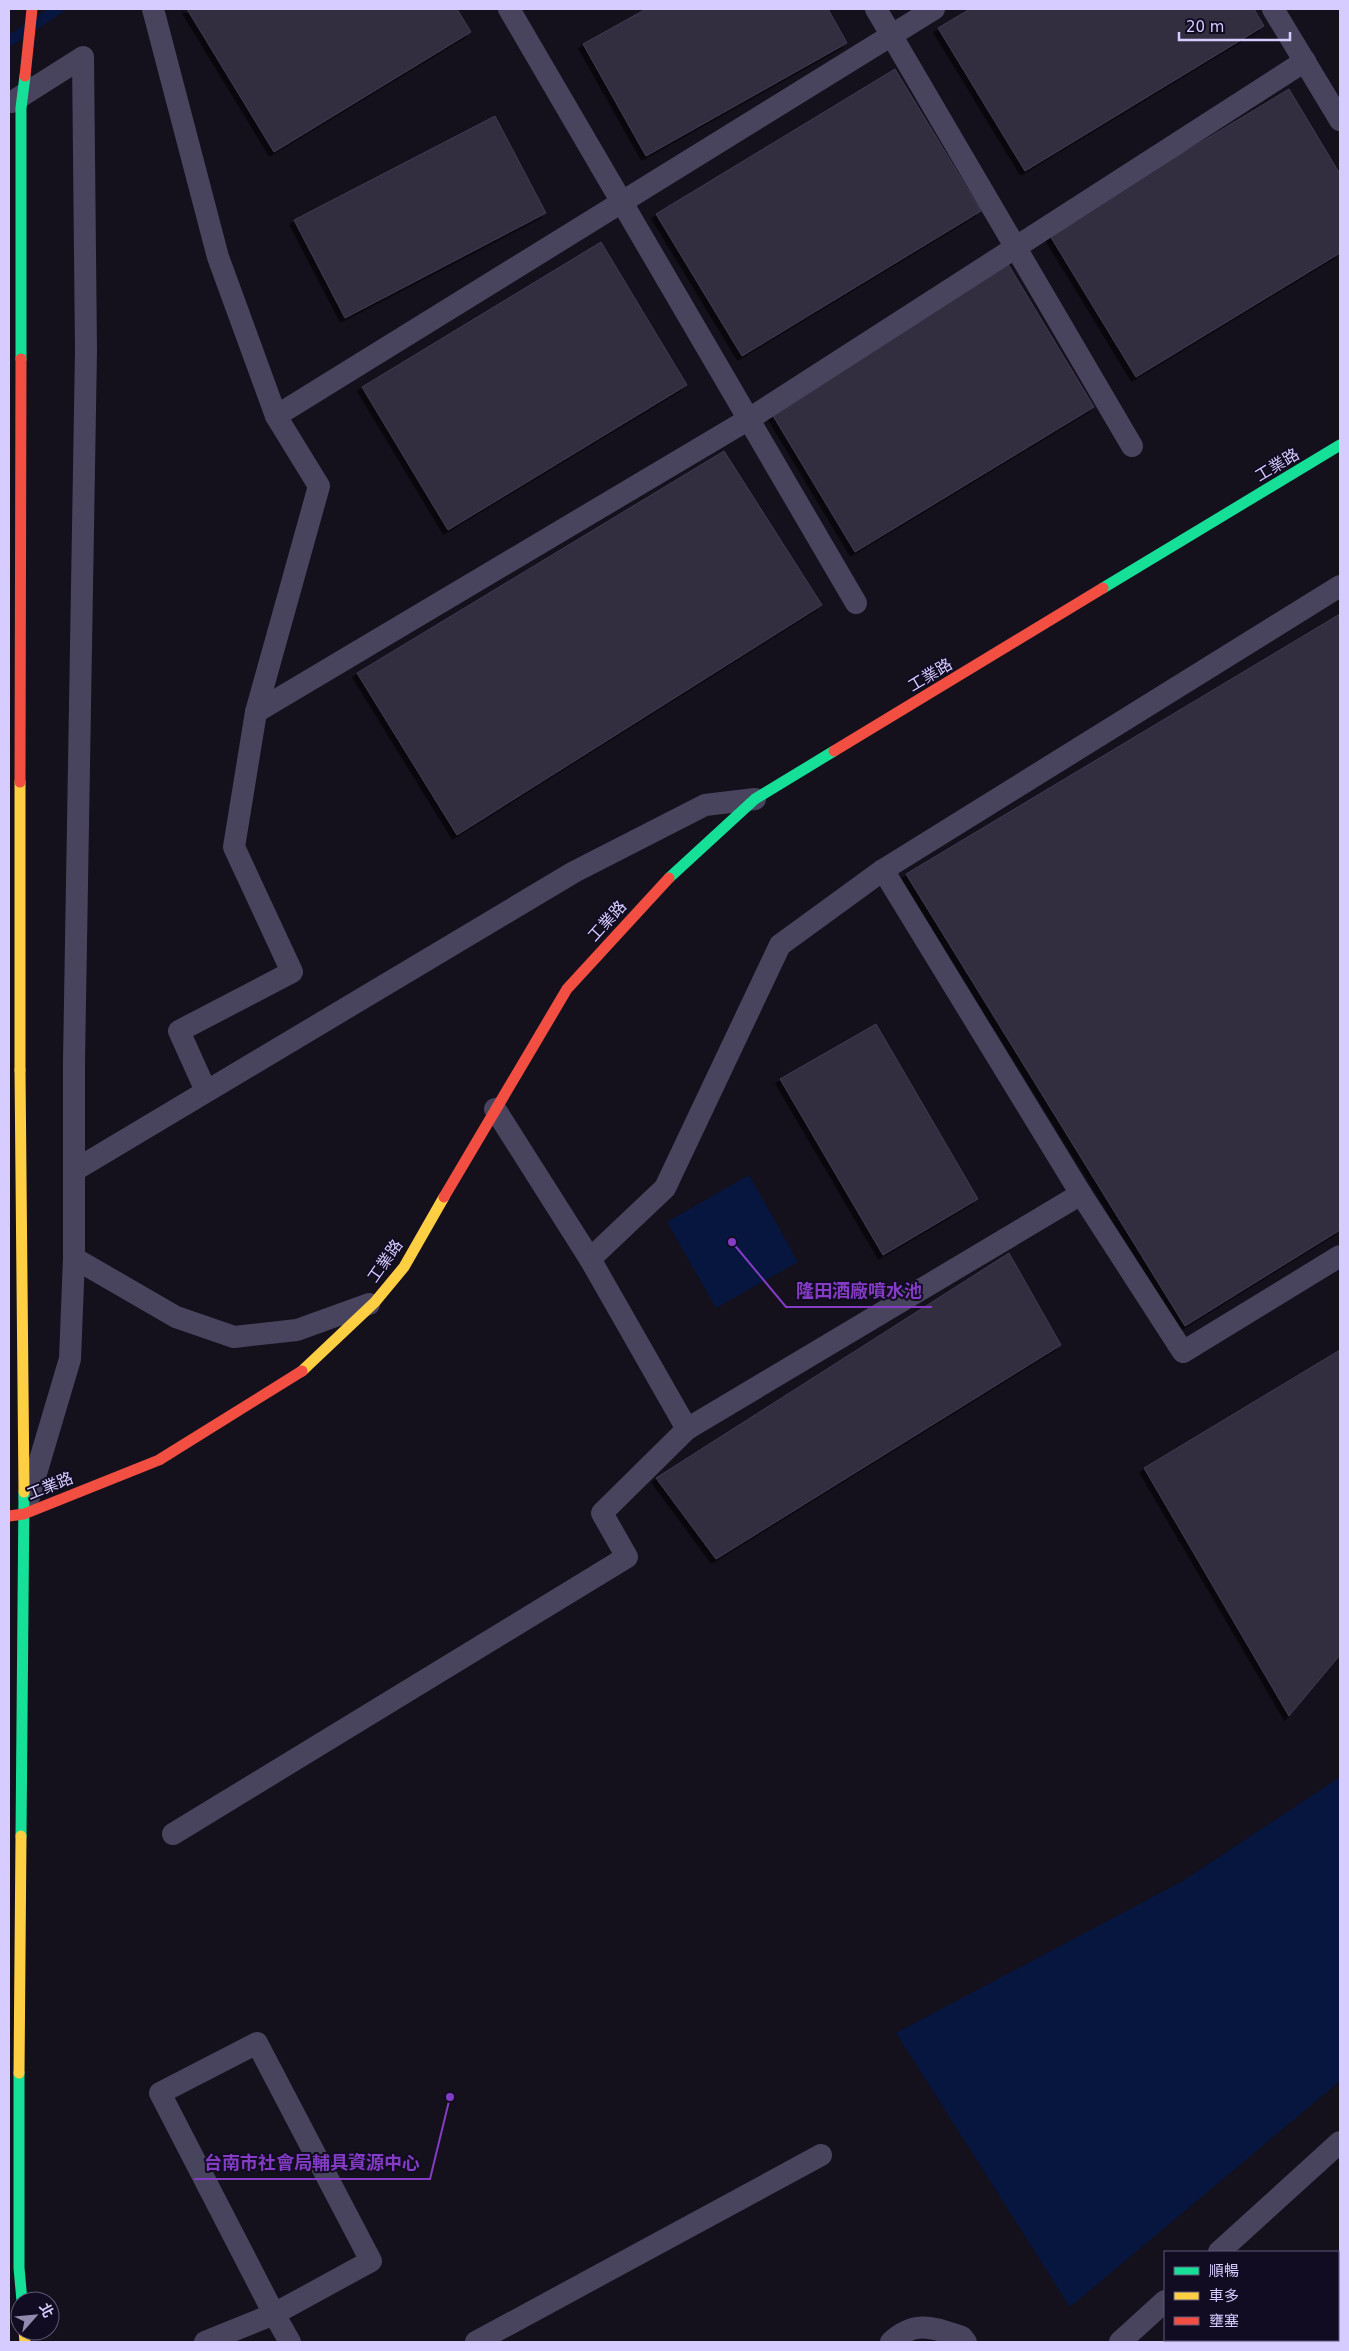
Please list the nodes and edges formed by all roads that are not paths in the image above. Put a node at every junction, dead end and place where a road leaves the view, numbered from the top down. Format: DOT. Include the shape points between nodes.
graph roads {
  1 [pos="32,9"];
  2 [pos="153,9"];
  3 [pos="509,9"];
  4 [pos="876,9"];
  5 [pos="934,9"];
  6 [pos="1273,9"];
  7 [pos="892,35"];
  8 [pos="1304,61"];
  9 [pos="9,104"];
  10 [pos="1340,120"];
  11 [pos="622,202"];
  12 [pos="1016,248"];
  13 [pos="276,416"];
  14 [pos="749,419"];
  15 [pos="1340,445"];
  16 [pos="1132,446"];
  17 [pos="1340,586"];
  18 [pos="856,603"];
  19 [pos="256,712"];
  20 [pos="755,800"];
  21 [pos="883,870"];
  22 [pos="206,1091"];
  23 [pos="494,1109"];
  24 [pos="75,1170"];
  25 [pos="1081,1194"];
  26 [pos="1340,1256"];
  27 [pos="74,1258"];
  28 [pos="590,1259"];
  29 [pos="375,1302"];
  30 [pos="687,1429"];
  31 [pos="16,1515"];
  32 [pos="173,1834"];
  33 [pos="1340,2142"];
  34 [pos="821,2155"];
  35 [pos="1220,2251"];
  36 [pos="21,2291"];
  37 [pos="1164,2302"];
  38 [pos="274,2314"];
  39 [pos="205,2342"];
  40 [pos="290,2342"];
  41 [pos="476,2342"];
  42 [pos="891,2342"];
  43 [pos="966,2342"];
  44 [pos="1120,2342"];
  1 -- 31 [label="main road, bridge" via="20,108 20,1070"];
  2 -- 13 [label="lane" via="218,257"];
  3 -- 11 [label="lane"];
  4 -- 7 [label="lane"];
  5 -- 7 [label="lane"];
  6 -- 8 [label="lane"];
  7 -- 11 [label="lane"];
  7 -- 12 [label="lane"];
  8 -- 10 [label="lane"];
  8 -- 12 [label="lane"];
  9 -- 24 [label="lane" via="83,57 86,350"];
  11 -- 13 [label="lane"];
  11 -- 14 [label="lane"];
  12 -- 14 [label="lane"];
  12 -- 16 [label="lane"];
  13 -- 19 [label="lane" via="318,486"];
  14 -- 18 [label="lane"];
  14 -- 19 [label="lane"];
  15 -- 20 [label="main road, 工業路"];
  17 -- 21 [label="lane"];
  19 -- 22 [label="lane" via="234,847 292,972 179,1031"];
  20 -- 22 [label="lane" via="705,805 574,872"];
  20 -- 23 [label="main road, 工業路" via="676,870 567,989"];
  21 -- 25 [label="lane"];
  21 -- 28 [label="lane" via="780,945 665,1188"];
  22 -- 24 [label="lane"];
  23 -- 28 [label="lane"];
  23 -- 29 [label="main road, 工業路" via="404,1267"];
  24 -- 27 [label="lane"];
  25 -- 26 [label="lane" via="1184,1352"];
  25 -- 30 [label="lane"];
  27 -- 29 [label="lane" via="176,1317 234,1337 297,1330"];
  27 -- 31 [label="lane" via="70,1359"];
  28 -- 30 [label="lane"];
  29 -- 31 [label="main road, 工業路" via="299,1374 159,1460"];
  30 -- 32 [label="lane" via="602,1513 627,1557"];
  31 -- 36 [label="main road"];
  33 -- 35 [label="lane"];
  34 -- 41 [label="lane"];
  37 -- 44 [label="lane"];
  38 -- 38 [label="lane" via="160,2094 257,2043 371,2261"];
  38 -- 39 [label="lane"];
  38 -- 40 [label="lane"];
  42 -- 43 [label="lane" via="899,2335 925,2326 962,2337"];
}
